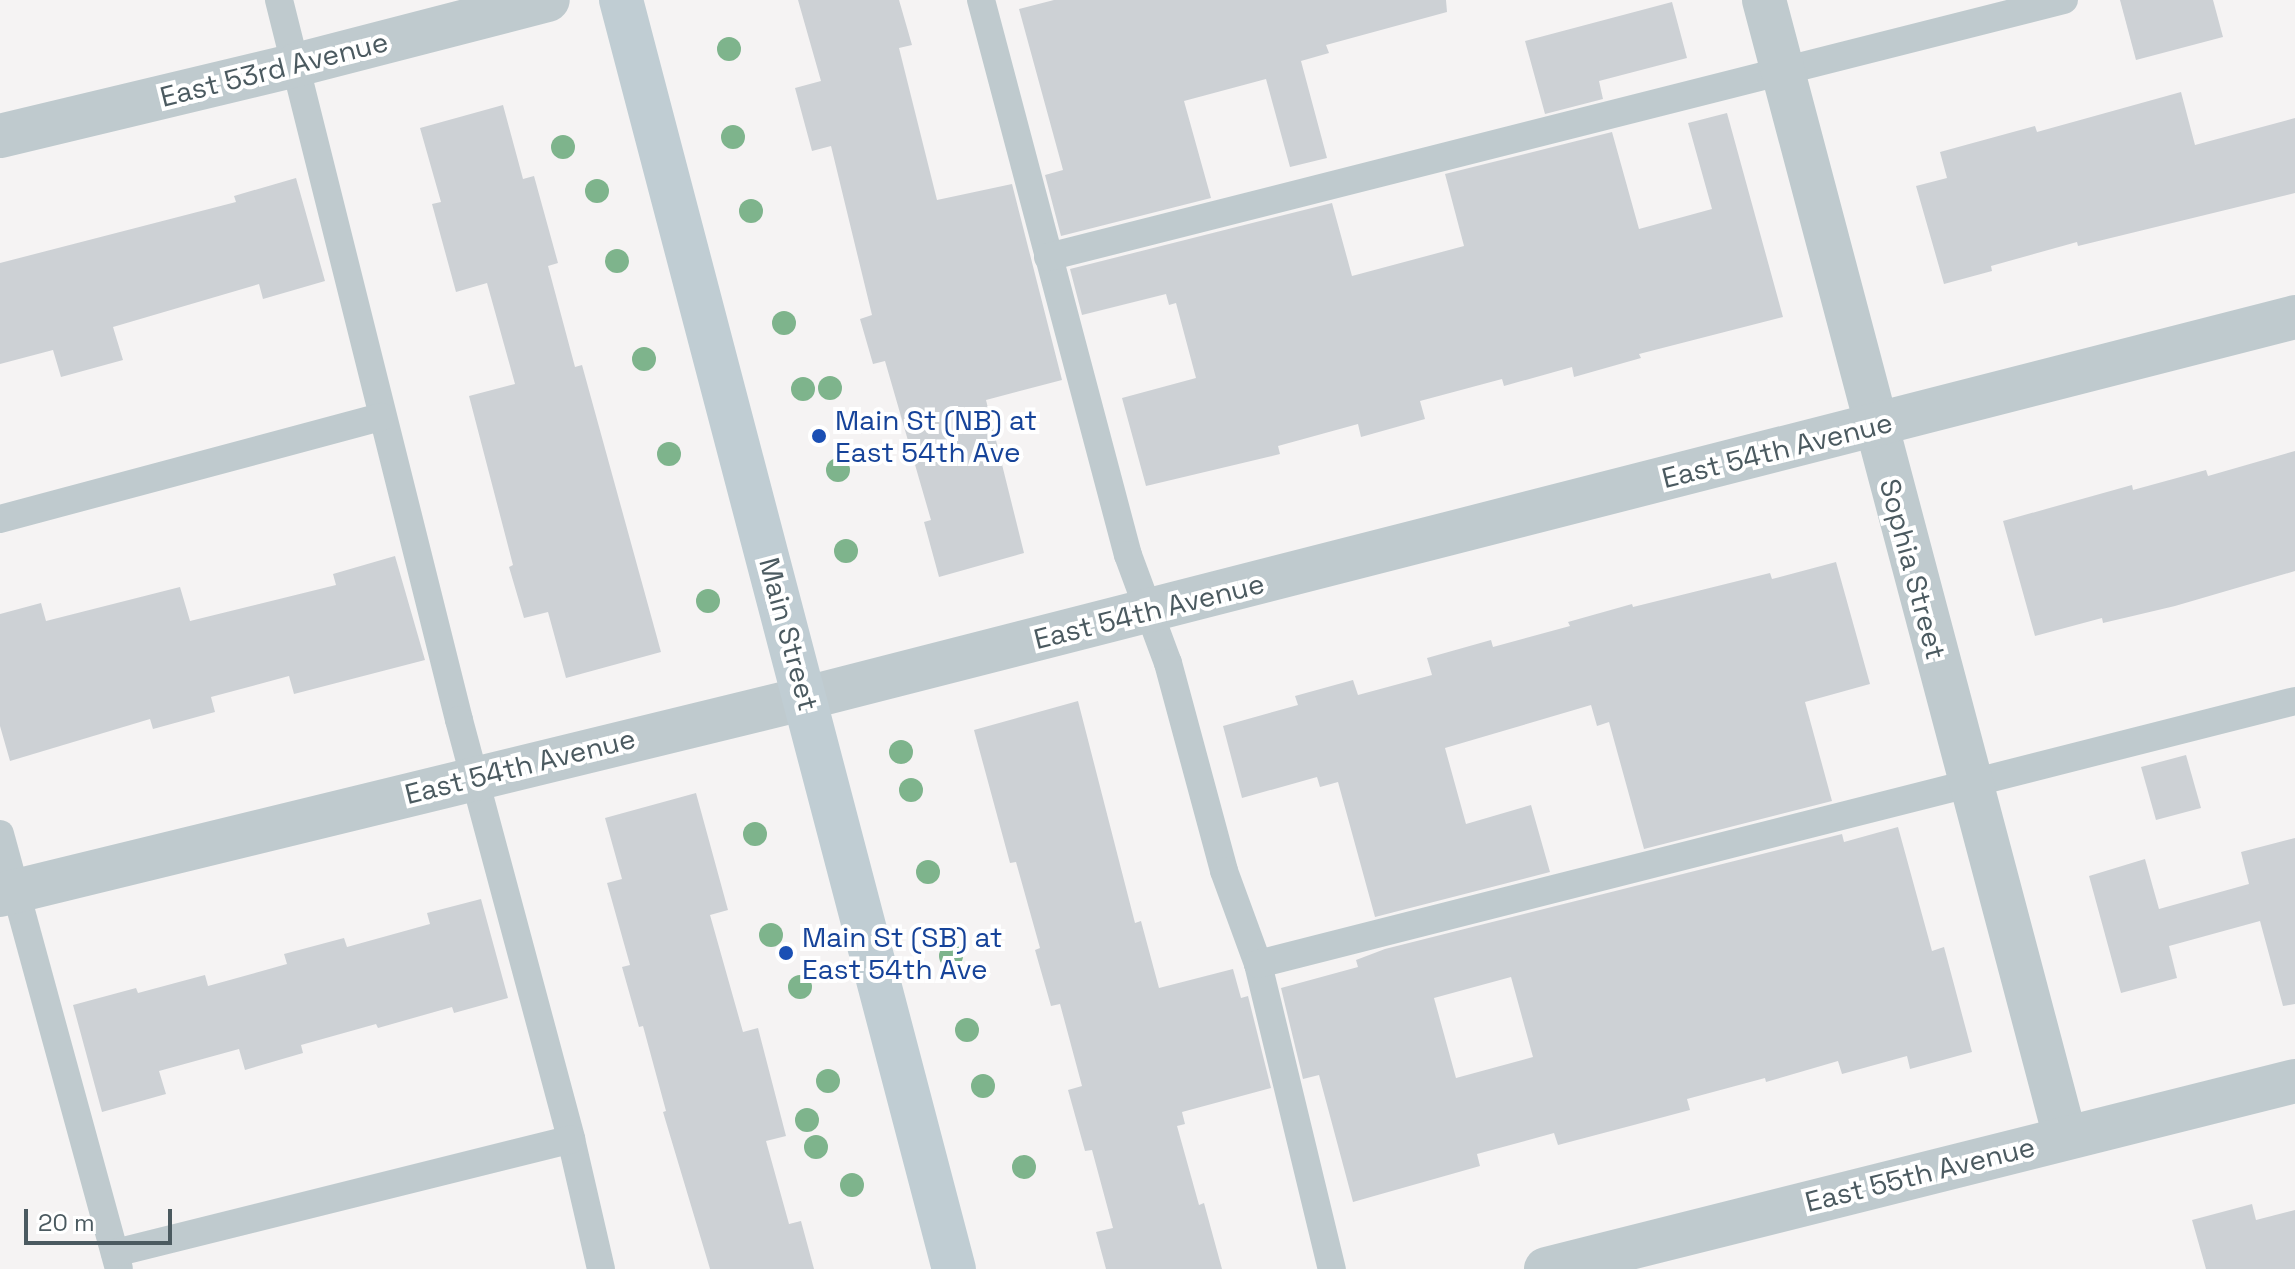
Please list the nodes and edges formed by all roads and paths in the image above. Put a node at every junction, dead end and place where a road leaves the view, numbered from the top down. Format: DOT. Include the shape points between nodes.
graph roads {
  1 [pos="279,0"];
  2 [pos="548,0"];
  3 [pos="621,0"];
  4 [pos="981,0"];
  5 [pos="1764,0"];
  6 [pos="2064,0"];
  7 [pos="296,65"];
  8 [pos="1783,71"];
  9 [pos="0,136"];
  10 [pos="1048,257"];
  11 [pos="2295,317"];
  12 [pos="382,417"];
  13 [pos="1875,425"];
  14 [pos="0,519"];
  15 [pos="1149,611"];
  16 [pos="806,698"];
  17 [pos="2295,701"];
  18 [pos="475,777"];
  19 [pos="1969,784"];
  20 [pos="0,834"];
  21 [pos="7,893"];
  22 [pos="1258,964"];
  23 [pos="2295,1081"];
  24 [pos="2065,1137"];
  25 [pos="571,1139"];
  26 [pos="117,1261"];
  27 [pos="601,1269"];
  28 [pos="954,1269"];
  29 [pos="1332,1269"];
  30 [pos="1546,1269"];
  1 -- 7 [label="lane"];
  2 -- 7 [label="street, East 53rd Avenue"];
  3 -- 16 [label="main road, Main Street"];
  4 -- 10 [label="lane"];
  5 -- 8 [label="street, Sophia Street"];
  6 -- 8 [label="lane"];
  7 -- 9 [label="street, East 53rd Avenue"];
  7 -- 12 [label="lane"];
  8 -- 10 [label="lane"];
  8 -- 13 [label="street, Sophia Street"];
  10 -- 15 [label="lane" via="1128,555"];
  11 -- 13 [label="street, East 54th Avenue"];
  12 -- 14 [label="lane"];
  12 -- 18 [label="lane"];
  13 -- 15 [label="street, East 54th Avenue"];
  13 -- 19 [label="street, Sophia Street"];
  15 -- 16 [label="street, East 54th Avenue"];
  15 -- 22 [label="lane" via="1224,871"];
  16 -- 18 [label="street, East 54th Avenue"];
  16 -- 28 [label="main road, Main Street"];
  17 -- 19 [label="lane"];
  18 -- 21 [label="street, East 54th Avenue"];
  18 -- 25 [label="lane"];
  19 -- 22 [label="lane"];
  19 -- 24 [label="street, Sophia Street"];
  20 -- 21 [label="lane"];
  21 -- 26 [label="lane"];
  22 -- 29 [label="lane"];
  23 -- 24 [label="street, East 55th Avenue"];
  24 -- 30 [label="street, East 55th Avenue"];
  25 -- 26 [label="lane"];
  25 -- 27 [label="lane"];
}
